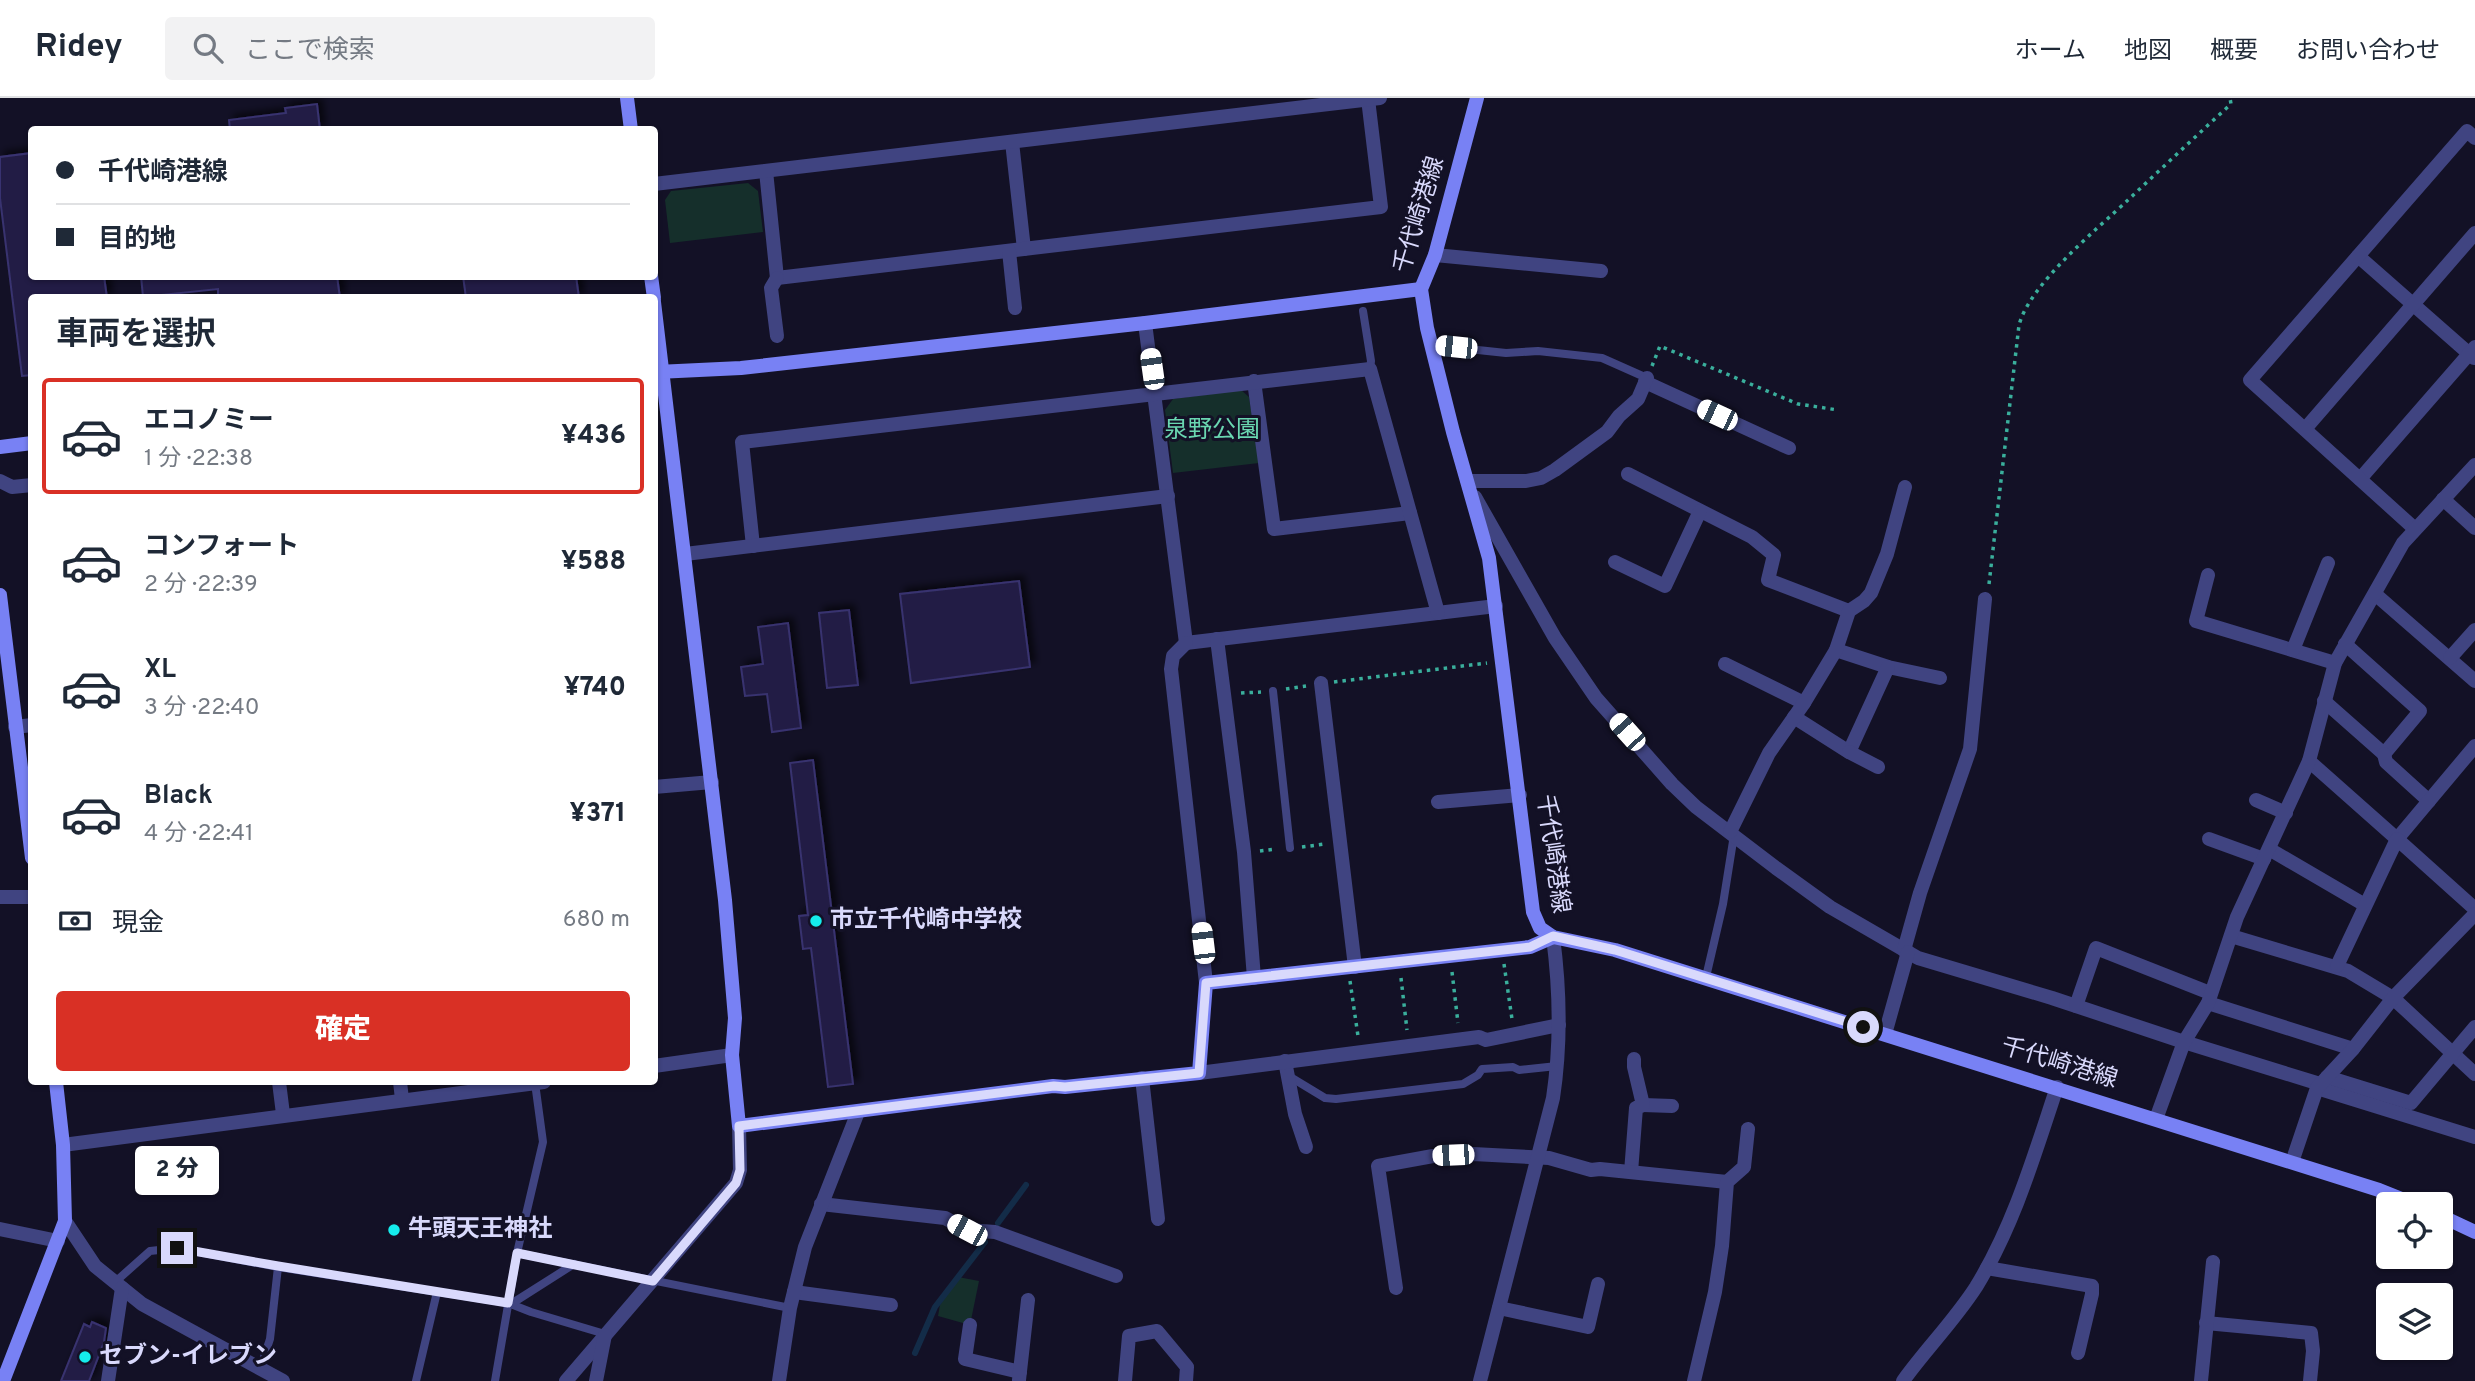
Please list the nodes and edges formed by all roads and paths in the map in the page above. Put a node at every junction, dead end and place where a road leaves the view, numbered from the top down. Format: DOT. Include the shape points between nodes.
graph roads {
  1 [pos="627,98"];
  2 [pos="1477,98"];
  3 [pos="2230,98"];
  4 [pos="1374,99"];
  5 [pos="631,126"];
  6 [pos="2475,138"];
  7 [pos="1012,142"];
  8 [pos="766,171"];
  9 [pos="658,184"];
  10 [pos="2475,233"];
  11 [pos="1016,250"];
  12 [pos="1435,255"];
  13 [pos="2358,256"];
  14 [pos="1601,271"];
  15 [pos="777,278"];
  16 [pos="1421,289"];
  17 [pos="2413,305"];
  18 [pos="1015,308"];
  19 [pos="1363,311"];
  20 [pos="1145,323"];
  21 [pos="777,336"];
  22 [pos="1431,345"];
  23 [pos="2473,353"];
  24 [pos="1370,369"];
  25 [pos="659,372"];
  26 [pos="1646,380"];
  27 [pos="1254,381"];
  28 [pos="1155,393"];
  29 [pos="1838,410"];
  30 [pos="2305,429"];
  31 [pos="28,444"];
  32 [pos="0,447"];
  33 [pos="1789,448"];
  34 [pos="2475,464"];
  35 [pos="1628,474"];
  36 [pos="2360,479"];
  37 [pos="0,481"];
  38 [pos="28,486"];
  39 [pos="1469,486"];
  40 [pos="1905,487"];
  41 [pos="1168,496"];
  42 [pos="2443,499"];
  43 [pos="1700,511"];
  44 [pos="1410,513"];
  45 [pos="2475,528"];
  46 [pos="2415,529"];
  47 [pos="753,546"];
  48 [pos="685,554"];
  49 [pos="1615,562"];
  50 [pos="2328,563"];
  51 [pos="2208,575"];
  52 [pos="2375,594"];
  53 [pos="0,595"];
  54 [pos="1985,599"];
  55 [pos="1496,606"];
  56 [pos="1849,611"];
  57 [pos="1438,613"];
  58 [pos="2475,630"];
  59 [pos="1217,639"];
  60 [pos="1186,643"];
  61 [pos="2345,644"];
  62 [pos="1836,650"];
  63 [pos="2293,650"];
  64 [pos="2451,658"];
  65 [pos="1503,661"];
  66 [pos="2335,663"];
  67 [pos="1725,664"];
  68 [pos="1888,667"];
  69 [pos="1941,678"];
  70 [pos="2475,681"];
  71 [pos="1321,683"];
  72 [pos="1273,691"];
  73 [pos="1224,694"];
  74 [pos="2325,701"];
  75 [pos="1804,703"];
  76 [pos="1794,716"];
  77 [pos="28,725"];
  78 [pos="15,727"];
  79 [pos="2475,746"];
  80 [pos="1849,752"];
  81 [pos="2385,754"];
  82 [pos="2309,761"];
  83 [pos="1878,767"];
  84 [pos="712,782"];
  85 [pos="658,787"];
  86 [pos="1520,795"];
  87 [pos="2256,800"];
  88 [pos="2429,801"];
  89 [pos="1438,802"];
  90 [pos="2286,813"];
  91 [pos="28,833"];
  92 [pos="1732,834"];
  93 [pos="2209,839"];
  94 [pos="2397,839"];
  95 [pos="1290,848"];
  96 [pos="2267,854"];
  97 [pos="0,897"];
  98 [pos="28,897"];
  99 [pos="2365,905"];
  100 [pos="2475,911"];
  101 [pos="1553,936"];
  102 [pos="2231,936"];
  103 [pos="1503,950"];
  104 [pos="1906,951"];
  105 [pos="1450,956"];
  106 [pos="1399,962"];
  107 [pos="2337,966"];
  108 [pos="1351,968"];
  109 [pos="1706,977"];
  110 [pos="1254,978"];
  111 [pos="1206,983"];
  112 [pos="2209,998"];
  113 [pos="2393,999"];
  114 [pos="2076,1006"];
  115 [pos="1559,1026"];
  116 [pos="2475,1027"];
  117 [pos="1885,1034"];
  118 [pos="1514,1035"];
  119 [pos="1460,1040"];
  120 [pos="2184,1042"];
  121 [pos="1409,1046"];
  122 [pos="2353,1049"];
  123 [pos="1360,1052"];
  124 [pos="2453,1053"];
  125 [pos="733,1055"];
  126 [pos="1634,1059"];
  127 [pos="658,1065"];
  128 [pos="1558,1066"];
  129 [pos="1286,1068"];
  130 [pos="1199,1073"];
  131 [pos="2475,1073"];
  132 [pos="1142,1078"];
  133 [pos="2321,1083"];
  134 [pos="56,1085"];
  135 [pos="279,1085"];
  136 [pos="400,1085"];
  137 [pos="515,1085"];
  138 [pos="539,1085"];
  139 [pos="2057,1087"];
  140 [pos="402,1099"];
  141 [pos="1643,1105"];
  142 [pos="1671,1106"];
  143 [pos="858,1112"];
  144 [pos="283,1114"];
  145 [pos="2156,1119"];
  146 [pos="739,1126"];
  147 [pos="1748,1129"];
  148 [pos="2475,1137"];
  149 [pos="63,1145"];
  150 [pos="1306,1147"];
  151 [pos="1538,1158"];
  152 [pos="2292,1162"];
  153 [pos="1630,1172"];
  154 [pos="1727,1182"];
  155 [pos="2384,1192"];
  156 [pos="821,1204"];
  157 [pos="1158,1219"];
  158 [pos="65,1221"];
  159 [pos="2453,1222"];
  160 [pos="0,1229"];
  161 [pos="2475,1232"];
  162 [pos="58,1241"];
  163 [pos="517,1253"];
  164 [pos="2213,1262"];
  165 [pos="574,1264"];
  166 [pos="278,1266"];
  167 [pos="1987,1268"];
  168 [pos="1116,1276"];
  169 [pos="653,1281"];
  170 [pos="1598,1284"];
  171 [pos="118,1286"];
  172 [pos="1396,1288"];
  173 [pos="437,1292"];
  174 [pos="794,1292"];
  175 [pos="1028,1300"];
  176 [pos="509,1304"];
  177 [pos="891,1305"];
  178 [pos="790,1308"];
  179 [pos="1499,1308"];
  180 [pos="2206,1323"];
  181 [pos="970,1325"];
  182 [pos="605,1334"];
  183 [pos="2078,1353"];
  184 [pos="261,1373"];
  185 [pos="1020,1376"];
  186 [pos="2,1381"];
  187 [pos="108,1381"];
  188 [pos="283,1381"];
  189 [pos="416,1381"];
  190 [pos="495,1381"];
  191 [pos="566,1381"];
  192 [pos="596,1381"];
  193 [pos="779,1381"];
  194 [pos="1125,1381"];
  195 [pos="1186,1381"];
  196 [pos="1480,1381"];
  197 [pos="1695,1381"];
  198 [pos="1903,1381"];
  199 [pos="2201,1381"];
  200 [pos="2310,1381"];
  1 -- 5 [label="street"];
  2 -- 12 [label="street, 千代崎港線"];
  3 -- 54 [label="path" via="2231,104 2038,289 2023,312"];
  4 -- 7 [label="street"];
  4 -- 11 [label="street" via="1381,207"];
  6 -- 13 [label="street" via="2467,131"];
  7 -- 8 [label="street"];
  7 -- 11 [label="street"];
  8 -- 9 [label="street"];
  8 -- 15 [label="street"];
  10 -- 17 [label="street"];
  11 -- 15 [label="street"];
  11 -- 18 [label="street"];
  12 -- 14 [label="street"];
  12 -- 16 [label="street, 千代崎港線"];
  13 -- 17 [label="street"];
  13 -- 30 [label="street" via="2250,380"];
  15 -- 21 [label="street" via="771,288"];
  16 -- 20 [label="street"];
  16 -- 22 [label="street, 千代崎港線"];
  17 -- 23 [label="street"];
  17 -- 30 [label="street"];
  19 -- 24 [label="lane"];
  20 -- 25 [label="street" via="741,368"];
  20 -- 28 [label="street"];
  22 -- 26 [label="lane" via="1602,358"];
  22 -- 39 [label="street, 千代崎港線"];
  23 -- 36 [label="street"];
  24 -- 27 [label="street"];
  24 -- 44 [label="street"];
  25 -- 48 [label="street"];
  26 -- 29 [label="path" via="1660,346 1798,404"];
  26 -- 33 [label="street"];
  26 -- 39 [label="street" via="1638,398 1607,432 1555,470 1525,481"];
  27 -- 28 [label="street"];
  27 -- 44 [label="street" via="1274,529"];
  28 -- 41 [label="street"];
  28 -- 47 [label="street" via="742,442"];
  30 -- 36 [label="street"];
  31 -- 32 [label="street"];
  34 -- 42 [label="street"];
  35 -- 43 [label="street"];
  36 -- 46 [label="street"];
  37 -- 38 [label="street" via="12,488"];
  39 -- 55 [label="street, 千代崎港線" via="1489,558"];
  39 -- 92 [label="street" via="1555,638 1596,698 1672,784"];
  40 -- 56 [label="street" via="1871,593"];
  41 -- 47 [label="street"];
  41 -- 60 [label="street"];
  42 -- 45 [label="street"];
  42 -- 46 [label="street"];
  43 -- 49 [label="street" via="1665,586"];
  43 -- 56 [label="street" via="1752,537 1774,555 1768,580"];
  44 -- 57 [label="street"];
  46 -- 52 [label="street"];
  47 -- 48 [label="street"];
  48 -- 84 [label="street"];
  50 -- 63 [label="street"];
  51 -- 63 [label="street" via="2196,621"];
  52 -- 61 [label="street"];
  52 -- 64 [label="street"];
  53 -- 78 [label="street"];
  54 -- 104 [label="street" via="1970,749 1920,893"];
  55 -- 57 [label="street"];
  55 -- 65 [label="street, 千代崎港線"];
  56 -- 62 [label="street"];
  57 -- 59 [label="street"];
  58 -- 64 [label="street"];
  59 -- 60 [label="street"];
  59 -- 73 [label="street"];
  60 -- 111 [label="street" via="1173,656 1171,669"];
  61 -- 66 [label="street"];
  61 -- 81 [label="street" via="2420,711"];
  62 -- 68 [label="street"];
  62 -- 75 [label="street"];
  63 -- 66 [label="street"];
  64 -- 70 [label="street"];
  65 -- 71 [label="path"];
  65 -- 86 [label="street, 千代崎港線"];
  66 -- 74 [label="street"];
  67 -- 75 [label="street"];
  68 -- 69 [label="street"];
  68 -- 80 [label="street"];
  71 -- 72 [label="path"];
  71 -- 108 [label="street"];
  72 -- 73 [label="path"];
  72 -- 95 [label="lane"];
  73 -- 110 [label="street"];
  74 -- 81 [label="street"];
  74 -- 82 [label="street"];
  75 -- 76 [label="street"];
  76 -- 80 [label="street"];
  76 -- 92 [label="street" via="1769,752"];
  77 -- 78 [label="street"];
  78 -- 91 [label="street"];
  79 -- 88 [label="street"];
  80 -- 83 [label="street"];
  81 -- 88 [label="street" via="2386,762"];
  82 -- 90 [label="street"];
  82 -- 94 [label="street"];
  84 -- 85 [label="street"];
  84 -- 125 [label="street" via="735,1018"];
  86 -- 89 [label="street"];
  86 -- 101 [label="street, 千代崎港線" via="1533,912 1540,928"];
  87 -- 90 [label="street"];
  88 -- 94 [label="street"];
  90 -- 96 [label="street"];
  92 -- 104 [label="street" via="1830,906"];
  92 -- 109 [label="lane" via="1723,904"];
  93 -- 96 [label="street"];
  94 -- 99 [label="street"];
  94 -- 100 [label="street"];
  96 -- 99 [label="street"];
  96 -- 102 [label="street"];
  97 -- 98 [label="street"];
  99 -- 107 [label="street"];
  100 -- 113 [label="street"];
  101 -- 103 [label="street" via="1530,947"];
  101 -- 109 [label="street, 千代崎港線"];
  101 -- 115 [label="street"];
  102 -- 107 [label="street"];
  102 -- 112 [label="street"];
  103 -- 105 [label="street"];
  103 -- 118 [label="path"];
  104 -- 114 [label="street"];
  104 -- 117 [label="street"];
  105 -- 106 [label="street"];
  105 -- 119 [label="path"];
  106 -- 108 [label="street"];
  106 -- 121 [label="path"];
  107 -- 113 [label="street"];
  108 -- 110 [label="street"];
  108 -- 123 [label="path"];
  109 -- 117 [label="street, 千代崎港線"];
  110 -- 111 [label="street"];
  111 -- 130 [label="street"];
  112 -- 114 [label="street" via="2096,948"];
  112 -- 120 [label="street"];
  112 -- 122 [label="street"];
  113 -- 122 [label="street"];
  113 -- 124 [label="street"];
  114 -- 120 [label="street"];
  115 -- 118 [label="street"];
  115 -- 128 [label="street"];
  116 -- 124 [label="street"];
  117 -- 139 [label="street, 千代崎港線"];
  118 -- 119 [label="street"];
  119 -- 121 [label="street"];
  120 -- 133 [label="street"];
  120 -- 145 [label="street"];
  121 -- 123 [label="street"];
  122 -- 133 [label="street"];
  123 -- 129 [label="street"];
  124 -- 131 [label="street"];
  124 -- 133 [label="street" via="2411,1103"];
  125 -- 127 [label="street"];
  125 -- 146 [label="street"];
  126 -- 141 [label="street"];
  128 -- 129 [label="lane" via="1482,1069 1463,1084 1336,1099 1325,1098"];
  128 -- 151 [label="street"];
  129 -- 130 [label="street"];
  129 -- 150 [label="street" via="1294,1114"];
  130 -- 132 [label="street"];
  132 -- 143 [label="street"];
  132 -- 157 [label="street"];
  133 -- 148 [label="street"];
  133 -- 152 [label="street"];
  134 -- 149 [label="street"];
  135 -- 144 [label="street"];
  136 -- 140 [label="street"];
  137 -- 140 [label="street"];
  138 -- 163 [label="lane" via="543,1142"];
  139 -- 145 [label="street, 千代崎港線"];
  139 -- 167 [label="street" via="2021,1197"];
  140 -- 144 [label="street"];
  141 -- 142 [label="street"];
  141 -- 153 [label="street" via="1636,1108"];
  143 -- 146 [label="street"];
  143 -- 156 [label="street"];
  144 -- 149 [label="street"];
  145 -- 152 [label="street, 千代崎港線"];
  146 -- 169 [label="street" via="736,1183"];
  147 -- 154 [label="street" via="1744,1167"];
  149 -- 158 [label="street"];
  151 -- 153 [label="street" via="1591,1170"];
  151 -- 172 [label="street" via="1433,1156 1378,1166"];
  151 -- 179 [label="street"];
  152 -- 155 [label="street, 千代崎港線"];
  153 -- 154 [label="street"];
  154 -- 197 [label="street" via="1717,1281"];
  156 -- 168 [label="street" via="945,1218 967,1230 995,1232"];
  156 -- 174 [label="street"];
  158 -- 162 [label="street"];
  158 -- 171 [label="street" via="95,1266"];
  159 -- 161 [label="street"];
  160 -- 162 [label="street"];
  162 -- 186 [label="street"];
  163 -- 165 [label="lane"];
  163 -- 176 [label="lane"];
  164 -- 180 [label="street"];
  165 -- 169 [label="lane"];
  165 -- 176 [label="lane"];
  166 -- 171 [label="lane" via="166,1248 150,1251"];
  166 -- 173 [label="lane"];
  166 -- 184 [label="lane" via="270,1339"];
  167 -- 183 [label="street" via="2092,1286"];
  167 -- 198 [label="street"];
  169 -- 178 [label="lane"];
  169 -- 182 [label="street"];
  170 -- 179 [label="street" via="1588,1328"];
  171 -- 184 [label="street"];
  171 -- 187 [label="street"];
  173 -- 176 [label="lane"];
  173 -- 189 [label="lane"];
  174 -- 177 [label="street"];
  174 -- 178 [label="street"];
  175 -- 185 [label="street"];
  176 -- 182 [label="lane"];
  176 -- 190 [label="lane"];
  178 -- 193 [label="street"];
  179 -- 196 [label="street"];
  180 -- 199 [label="street"];
  180 -- 200 [label="street" via="2311,1333"];
  181 -- 185 [label="street" via="965,1359"];
  182 -- 191 [label="street"];
  182 -- 192 [label="street"];
  184 -- 188 [label="street"];
  194 -- 195 [label="street" via="1129,1336 1157,1331 1187,1367"];
}
